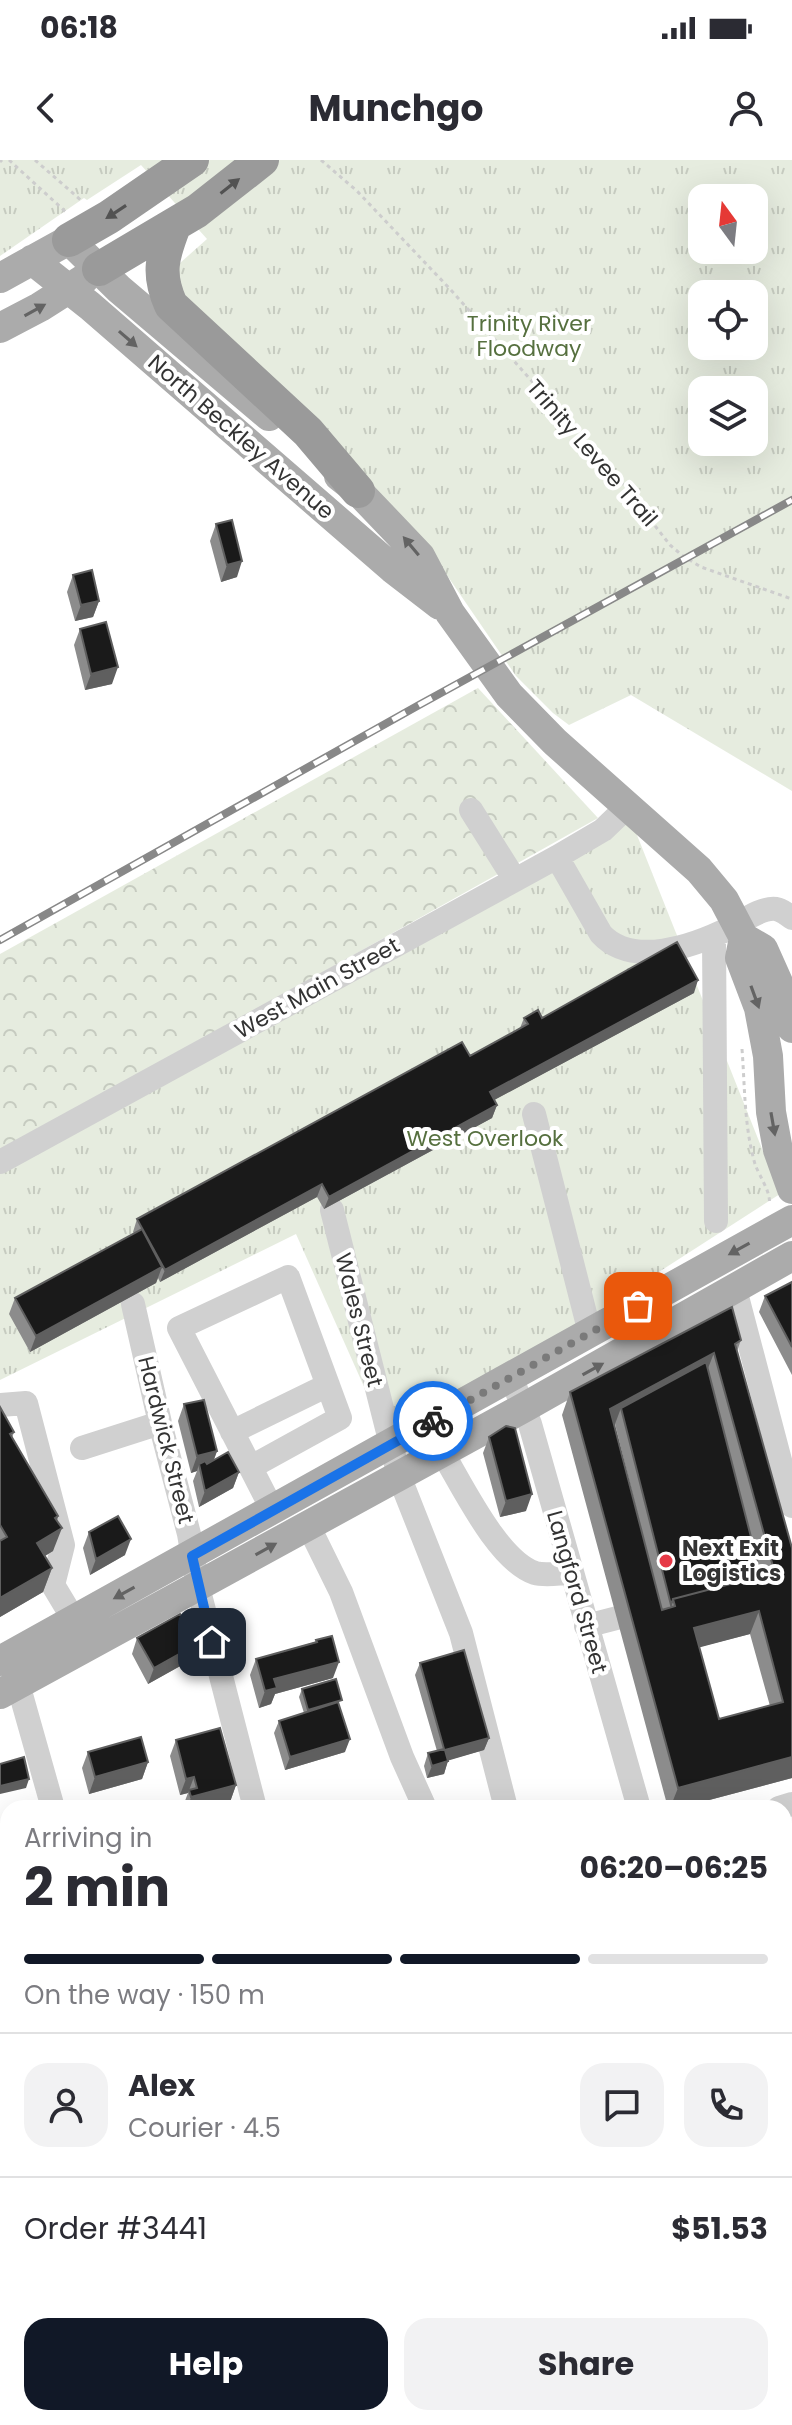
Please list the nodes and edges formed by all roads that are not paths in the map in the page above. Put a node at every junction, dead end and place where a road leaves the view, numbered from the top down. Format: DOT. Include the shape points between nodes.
graph roads {
  1 [pos="192,160"];
  2 [pos="262,160"];
  3 [pos="185,218"];
  4 [pos="68,226"];
  5 [pos="32,260"];
  6 [pos="99,269"];
  7 [pos="0,278"];
  8 [pos="68,289"];
  9 [pos="0,328"];
  10 [pos="358,491"];
  11 [pos="450,613"];
  12 [pos="628,806"];
  13 [pos="471,810"];
  14 [pos="557,857"];
  15 [pos="515,880"];
  16 [pos="792,918"];
  17 [pos="732,933"];
  18 [pos="792,1028"];
  19 [pos="534,1114"];
  20 [pos="0,1162"];
  21 [pos="792,1189"];
  22 [pos="332,1210"];
  23 [pos="780,1214"];
  24 [pos="716,1221"];
  25 [pos="792,1256"];
  26 [pos="735,1289"];
  27 [pos="133,1304"];
  28 [pos="590,1333"];
  29 [pos="511,1377"];
  30 [pos="328,1385"];
  31 [pos="0,1405"];
  32 [pos="525,1407"];
  33 [pos="160,1423"];
  34 [pos="232,1432"];
  35 [pos="390,1445"];
  36 [pos="82,1448"];
  37 [pos="442,1452"];
  38 [pos="251,1467"];
  39 [pos="399,1476"];
  40 [pos="791,1496"];
  41 [pos="763,1499"];
  42 [pos="273,1511"];
  43 [pos="308,1525"];
  44 [pos="192,1556"];
  45 [pos="572,1573"];
  46 [pos="198,1587"];
  47 [pos="617,1618"];
  48 [pos="74,1620"];
  49 [pos="586,1626"];
  50 [pos="5,1675"];
  51 [pos="50,1800"];
  52 [pos="253,1800"];
  53 [pos="421,1800"];
  54 [pos="504,1800"];
  55 [pos="637,1800"];
  1 -- 4 [label="highway, one-way" via="103,221"];
  3 -- 2 [label="highway, one-way"];
  3 -- 6 [label="highway"];
  3 -- 10 [label="highway" via="166,247 162,268 171,305 308,432"];
  4 -- 5 [label="main road"];
  4 -- 6 [label="main road, North Beckley Avenue"];
  5 -- 7 [label="main road"];
  5 -- 8 [label="main road, North Beckley Avenue"];
  6 -- 8 [label="main road"];
  6 -- 10 [label="main road, North Beckley Avenue"];
  9 -- 8 [label="main road, one-way"];
  8 -- 11 [label="main road, North Beckley Avenue, one-way"];
  11 -- 10 [label="main road, North Beckley Avenue, one-way" via="420,556"];
  11 -- 12 [label="main road, North Beckley Avenue" via="509,695"];
  12 -- 14 [label="street, West Main Street" via="603,830"];
  12 -- 17 [label="main road, North Beckley Avenue" via="724,900"];
  13 -- 15 [label="street"];
  14 -- 15 [label="street, West Main Street"];
  14 -- 17 [label="street" via="611,945 630,952 670,950"];
  15 -- 20 [label="street, West Main Street"];
  16 -- 17 [label="street" via="778,909 766,910"];
  17 -- 18 [label="main road, North Beckley Avenue" via="763,949"];
  17 -- 21 [label="main road, North Beckley Avenue, one-way" via="759,1008 771,1112"];
  17 -- 24 [label="street"];
  19 -- 28 [label="street"];
  22 -- 35 [label="street, Wales Street"];
  23 -- 28 [label="main road, one-way"];
  25 -- 26 [label="main road"];
  32 -- 26 [label="main road, one-way"];
  26 -- 40 [label="street"];
  27 -- 33 [label="street, Hardwick Street"];
  28 -- 29 [label="main road"];
  29 -- 32 [label="street, Langford Street"];
  29 -- 35 [label="main road"];
  30 -- 34 [label="street"];
  30 -- 34 [label="street" via="288,1277 179,1328"];
  30 -- 38 [label="street" via="340,1418"];
  31 -- 48 [label="street" via="26,1403 63,1545 53,1585"];
  32 -- 37 [label="main road"];
  32 -- 45 [label="street, Langford Street"];
  33 -- 36 [label="street"];
  33 -- 44 [label="street, Hardwick Street"];
  34 -- 38 [label="street"];
  35 -- 39 [label="street, Wales Street"];
  35 -- 42 [label="main road"];
  37 -- 39 [label="main road"];
  37 -- 45 [label="street" via="495,1539 517,1564 537,1574"];
  38 -- 42 [label="street"];
  39 -- 43 [label="main road"];
  39 -- 54 [label="street, Wales Street" via="461,1633"];
  40 -- 41 [label="street"];
  42 -- 44 [label="main road"];
  46 -- 43 [label="main road, one-way"];
  43 -- 53 [label="street" via="341,1592"];
  44 -- 46 [label="street, Hardwick Street"];
  44 -- 48 [label="main road, one-way"];
  45 -- 49 [label="street, Langford Street"];
  46 -- 50 [label="main road"];
  46 -- 52 [label="street, Hardwick Street"];
  47 -- 49 [label="street"];
  48 -- 50 [label="main road"];
  49 -- 55 [label="street, Langford Street"];
  50 -- 51 [label="street"];
}
